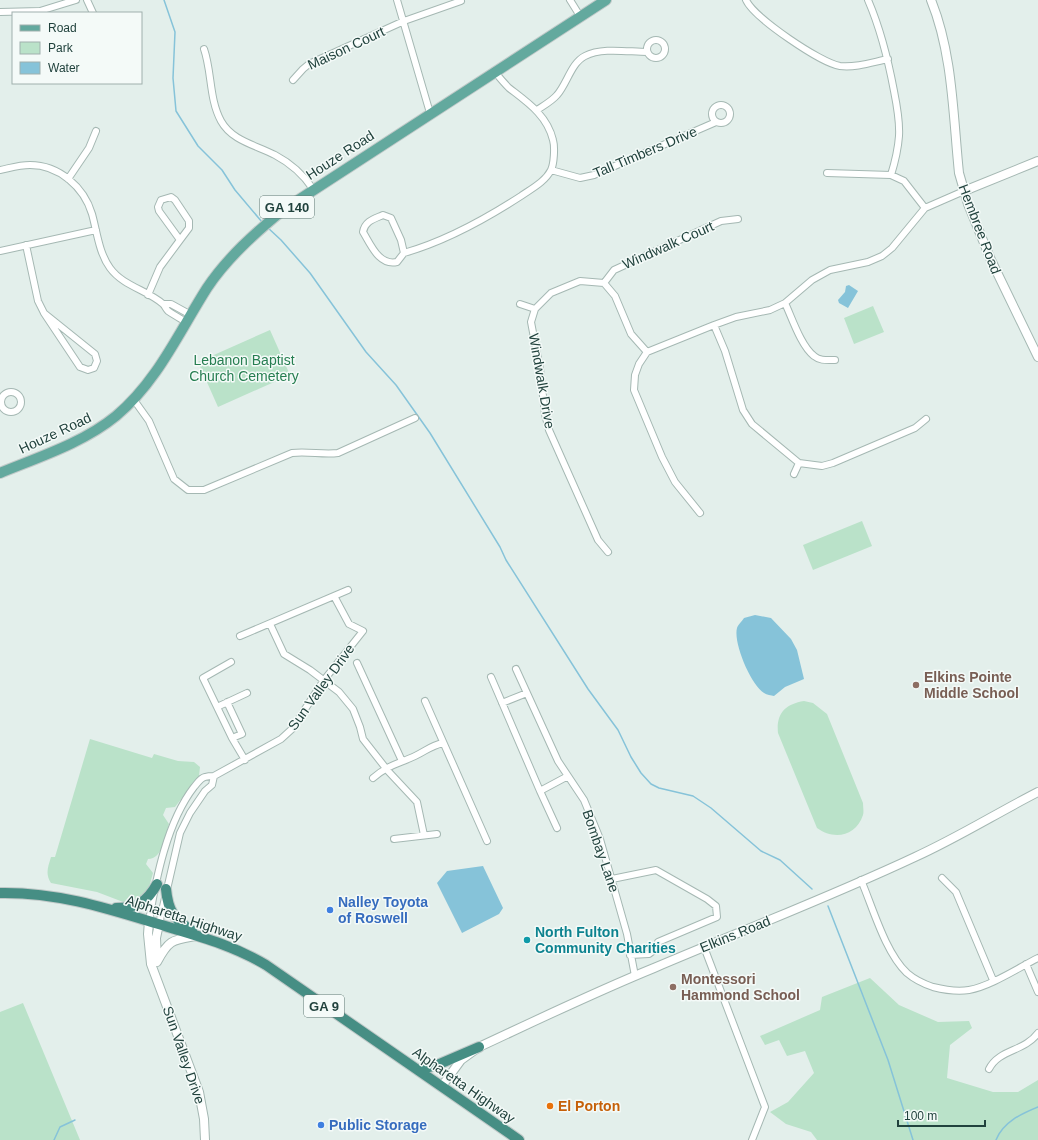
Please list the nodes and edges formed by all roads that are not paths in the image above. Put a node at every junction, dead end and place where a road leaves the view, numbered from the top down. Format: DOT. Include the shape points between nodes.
graph roads {
  1 [pos="76,0"];
  2 [pos="88,0"];
  3 [pos="397,0"];
  4 [pos="570,0"];
  5 [pos="606,0"];
  6 [pos="746,0"];
  7 [pos="868,0"];
  8 [pos="931,0"];
  9 [pos="461,1"];
  10 [pos="0,12"];
  11 [pos="93,12"];
  12 [pos="580,16"];
  13 [pos="404,21"];
  14 [pos="204,49"];
  15 [pos="647,52"];
  16 [pos="888,59"];
  17 [pos="495,72"];
  18 [pos="293,80"];
  19 [pos="537,110"];
  20 [pos="430,113"];
  21 [pos="716,122"];
  22 [pos="96,131"];
  23 [pos="1038,161"];
  24 [pos="0,170"];
  25 [pos="551,170"];
  26 [pos="827,172"];
  27 [pos="891,175"];
  28 [pos="68,179"];
  29 [pos="313,190"];
  30 [pos="964,191"];
  31 [pos="925,208"];
  32 [pos="738,219"];
  33 [pos="96,230"];
  34 [pos="180,240"];
  35 [pos="26,245"];
  36 [pos="0,251"];
  37 [pos="404,253"];
  38 [pos="604,283"];
  39 [pos="148,295"];
  40 [pos="785,303"];
  41 [pos="520,304"];
  42 [pos="536,309"];
  43 [pos="44,313"];
  44 [pos="189,319"];
  45 [pos="714,325"];
  46 [pos="647,352"];
  47 [pos="1038,357"];
  48 [pos="835,360"];
  49 [pos="134,400"];
  50 [pos="415,418"];
  51 [pos="926,419"];
  52 [pos="799,463"];
  53 [pos="0,473"];
  54 [pos="794,474"];
  55 [pos="700,513"];
  56 [pos="608,552"];
  57 [pos="348,590"];
  58 [pos="334,596"];
  59 [pos="270,624"];
  60 [pos="240,636"];
  61 [pos="231,662"];
  62 [pos="357,663"];
  63 [pos="516,669"];
  64 [pos="491,677"];
  65 [pos="324,680"];
  66 [pos="247,693"];
  67 [pos="527,693"];
  68 [pos="425,701"];
  69 [pos="227,702"];
  70 [pos="502,703"];
  71 [pos="217,707"];
  72 [pos="232,738"];
  73 [pos="443,744"];
  74 [pos="245,760"];
  75 [pos="402,761"];
  76 [pos="385,768"];
  77 [pos="214,776"];
  78 [pos="568,776"];
  79 [pos="373,778"];
  80 [pos="540,791"];
  81 [pos="1038,792"];
  82 [pos="556,828"];
  83 [pos="437,834"];
  84 [pos="424,835"];
  85 [pos="394,839"];
  86 [pos="487,841"];
  87 [pos="942,878"];
  88 [pos="612,879"];
  89 [pos="861,880"];
  90 [pos="157,884"];
  91 [pos="166,889"];
  92 [pos="0,893"];
  93 [pos="100,906"];
  94 [pos="154,923"];
  95 [pos="199,936"];
  96 [pos="704,947"];
  97 [pos="630,955"];
  98 [pos="1038,958"];
  99 [pos="157,962"];
  100 [pos="1026,964"];
  101 [pos="155,972"];
  102 [pos="635,976"];
  103 [pos="994,980"];
  104 [pos="1038,992"];
  105 [pos="1038,1033"];
  106 [pos="479,1047"];
  107 [pos="418,1070"];
  108 [pos="989,1070"];
  109 [pos="442,1086"];
  110 [pos="205,1140"];
  111 [pos="518,1140"];
  112 [pos="752,1140"];
  1 -- 10 [label="street" via="40,11"];
  2 -- 11 [label="street"];
  3 -- 13 [label="street"];
  4 -- 12 [label="street"];
  5 -- 12 [label="main road, Houze Road / GA 140"];
  6 -- 16 [label="street" via="760,16 794,43 838,66 852,67"];
  7 -- 16 [label="street" via="880,28"];
  8 -- 30 [label="street, Hembree Road" via="946,53 959,173"];
  9 -- 13 [label="street, Maison Court"];
  12 -- 17 [label="main road, Houze Road / GA 140"];
  13 -- 18 [label="street, Maison Court" via="309,64"];
  13 -- 20 [label="street"];
  14 -- 29 [label="street" via="215,104 226,128 234,135 294,166 304,175"];
  15 -- 19 [label="street" via="602,52 586,55 575,66 566,84 555,97"];
  16 -- 27 [label="street" via="899,135"];
  17 -- 19 [label="street" via="508,87"];
  17 -- 20 [label="main road, Houze Road / GA 140"];
  19 -- 25 [label="street" via="553,141"];
  20 -- 29 [label="main road, Houze Road / GA 140"];
  21 -- 25 [label="street, Tall Timbers Drive" via="594,175 580,178"];
  22 -- 28 [label="street"];
  23 -- 30 [label="street"];
  24 -- 28 [label="street" via="31,165 56,171"];
  25 -- 37 [label="street" via="540,183 476,225"];
  26 -- 27 [label="street"];
  27 -- 31 [label="street" via="904,181"];
  28 -- 33 [label="street" via="78,186 86,197"];
  29 -- 44 [label="main road, Houze Road / GA 140" via="265,225 236,253 208,288"];
  30 -- 31 [label="street"];
  30 -- 47 [label="street, Hembree Road" via="991,260"];
  31 -- 40 [label="street" via="892,248 882,256 868,262 830,270 812,280"];
  32 -- 38 [label="street, Windwalk Court" via="721,221 614,270"];
  33 -- 35 [label="street"];
  33 -- 39 [label="street" via="102,254 111,270"];
  34 -- 34 [label="street" via="189,228 190,221 175,200 171,197 164,198 159,203 159,211"];
  34 -- 39 [label="street" via="160,267"];
  35 -- 36 [label="street"];
  35 -- 43 [label="street" via="38,301"];
  37 -- 37 [label="street" via="397,262 386,263 380,258 363,232 369,220 383,214 391,218"];
  38 -- 42 [label="street" via="580,281 551,293"];
  38 -- 46 [label="street" via="615,296 631,334"];
  39 -- 44 [label="street" via="163,304 168,311"];
  40 -- 45 [label="street" via="770,310 736,317"];
  40 -- 48 [label="street" via="804,343 814,356 822,360"];
  41 -- 42 [label="street"];
  42 -- 56 [label="street, Windwalk Drive" via="531,322 549,430 598,540"];
  43 -- 43 [label="street" via="80,367 88,370 94,368 97,361 95,354"];
  44 -- 49 [label="main road, Houze Road / GA 140" via="156,373"];
  45 -- 46 [label="street"];
  45 -- 52 [label="street" via="725,351 743,410 752,424"];
  46 -- 55 [label="street" via="634,375 634,390 665,464 675,482"];
  49 -- 50 [label="street" via="149,421 174,480 182,488 193,491 204,490 292,453 338,453"];
  49 -- 53 [label="main road, Houze Road / GA 140" via="104,425 77,440"];
  51 -- 52 [label="street" via="915,428 833,463 813,466"];
  52 -- 54 [label="street"];
  57 -- 58 [label="street"];
  58 -- 59 [label="street"];
  58 -- 65 [label="street, Sun Valley Drive" via="349,624 363,631"];
  59 -- 60 [label="street"];
  59 -- 65 [label="street" via="284,654"];
  61 -- 71 [label="street" via="203,678"];
  62 -- 75 [label="street"];
  63 -- 67 [label="street, Bombay Lane"];
  64 -- 70 [label="street"];
  65 -- 74 [label="street, Sun Valley Drive" via="292,729 281,739"];
  65 -- 76 [label="street" via="340,692 353,709 363,739"];
  66 -- 69 [label="street"];
  67 -- 70 [label="street"];
  67 -- 78 [label="street, Bombay Lane" via="558,761"];
  68 -- 73 [label="street"];
  69 -- 71 [label="street"];
  69 -- 72 [label="street" via="242,734"];
  70 -- 80 [label="street"];
  71 -- 72 [label="street"];
  72 -- 74 [label="street"];
  73 -- 75 [label="street" via="430,746"];
  73 -- 86 [label="street"];
  74 -- 77 [label="street, Sun Valley Drive"];
  75 -- 76 [label="street"];
  76 -- 79 [label="street"];
  76 -- 84 [label="street" via="417,802"];
  77 -- 90 [label="street, Sun Valley Drive" via="201,779 182,807 172,828"];
  77 -- 91 [label="street, Sun Valley Drive" via="212,785 190,813 180,832"];
  78 -- 80 [label="street"];
  78 -- 88 [label="street, Bombay Lane" via="584,800 600,839"];
  80 -- 82 [label="street"];
  81 -- 89 [label="street, Elkins Road" via="950,841"];
  83 -- 84 [label="street"];
  84 -- 85 [label="street"];
  87 -- 103 [label="street" via="956,892"];
  88 -- 97 [label="street, Bombay Lane"];
  88 -- 97 [label="street" via="656,870 707,898 716,906 717,917 658,942 658,947 649,954"];
  89 -- 96 [label="street, Elkins Road" via="822,899"];
  89 -- 103 [label="street" via="886,941 907,973 923,983 956,991 969,990"];
  90 -- 93 [label="highway" via="151,895 139,905 125,908"];
  90 -- 94 [label="street, Sun Valley Drive"];
  91 -- 94 [label="street, Sun Valley Drive"];
  91 -- 95 [label="highway" via="167,902 173,916"];
  92 -- 93 [label="highway, Alpharetta Highway / GA 9" via="47,895"];
  93 -- 94 [label="highway, Alpharetta Highway / GA 9"];
  94 -- 95 [label="highway, Alpharetta Highway / GA 9"];
  94 -- 99 [label="street, Sun Valley Drive"];
  94 -- 101 [label="street, Sun Valley Drive" via="149,954 150,964"];
  95 -- 99 [label="street" via="171,942"];
  95 -- 107 [label="highway, Alpharetta Highway / GA 9" via="231,947 265,965"];
  96 -- 102 [label="street, Elkins Road"];
  96 -- 112 [label="street" via="765,1107"];
  97 -- 102 [label="street, Bombay Lane"];
  98 -- 100 [label="street"];
  99 -- 101 [label="street, Sun Valley Drive"];
  100 -- 103 [label="street"];
  100 -- 104 [label="street"];
  101 -- 110 [label="street, Sun Valley Drive" via="199,1092"];
  102 -- 106 [label="street, Elkins Road"];
  105 -- 108 [label="street" via="1025,1046 993,1061"];
  106 -- 107 [label="highway"];
  106 -- 109 [label="street, Elkins Road" via="461,1060"];
  107 -- 109 [label="highway, Alpharetta Highway / GA 9"];
  109 -- 111 [label="highway, Alpharetta Highway / GA 9"];
}
